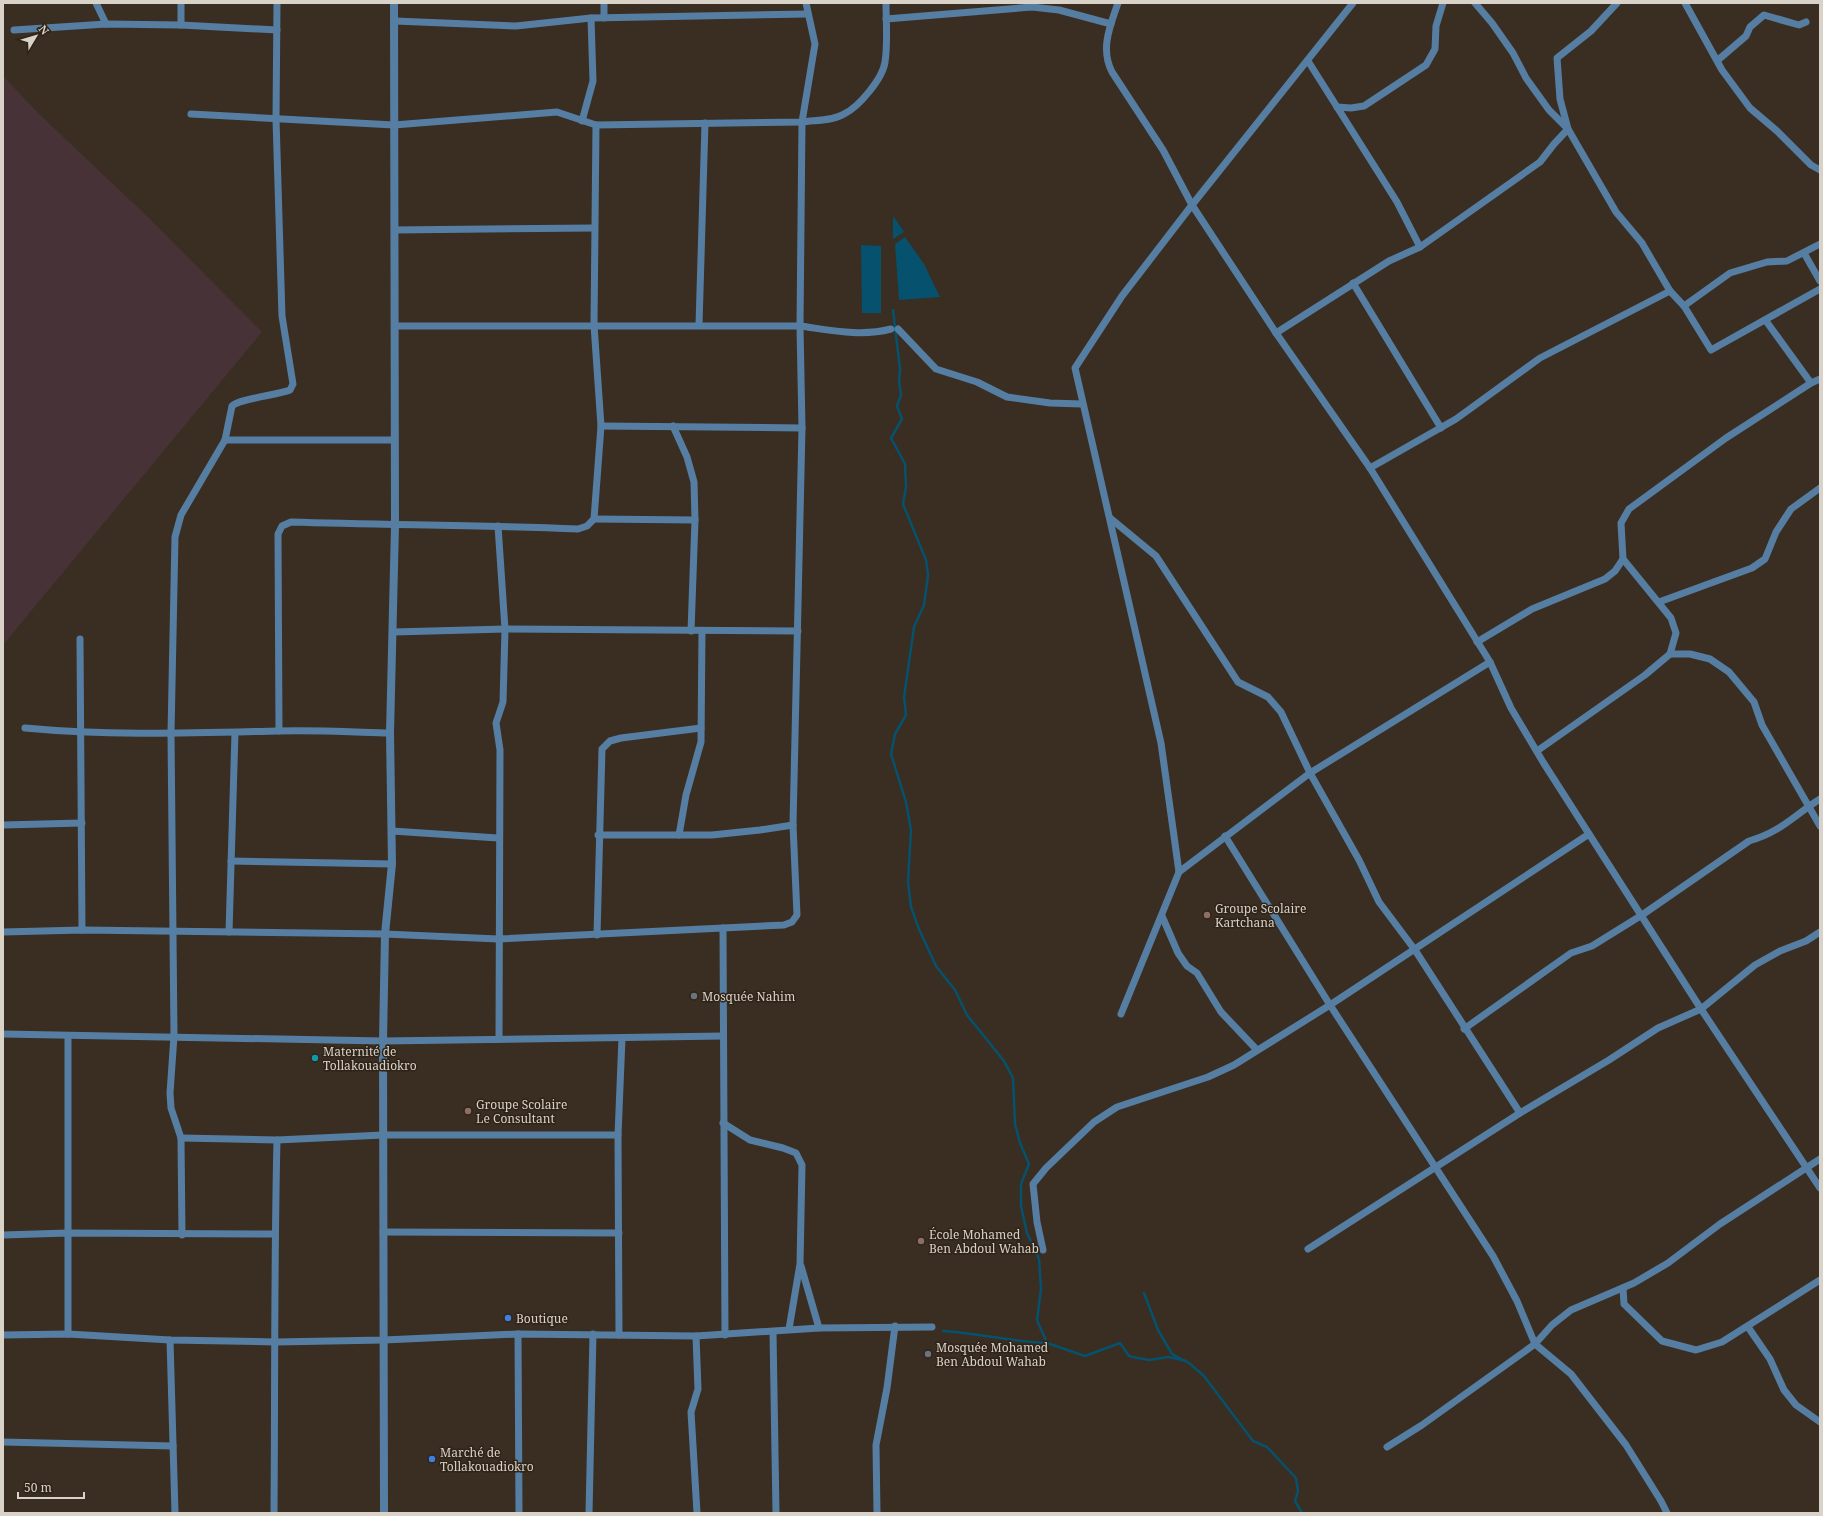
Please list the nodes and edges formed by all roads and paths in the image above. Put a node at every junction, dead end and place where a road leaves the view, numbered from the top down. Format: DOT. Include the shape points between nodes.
graph roads {
  1 [pos="96,3"];
  2 [pos="181,3"];
  3 [pos="277,3"];
  4 [pos="394,3"];
  5 [pos="604,3"];
  6 [pos="806,3"];
  7 [pos="886,3"];
  8 [pos="1118,3"];
  9 [pos="1353,3"];
  10 [pos="1443,3"];
  11 [pos="1475,3"];
  12 [pos="1617,3"];
  13 [pos="1685,3"];
  14 [pos="808,14"];
  15 [pos="591,18"];
  16 [pos="604,18"];
  17 [pos="886,20"];
  18 [pos="395,21"];
  19 [pos="1806,22"];
  20 [pos="106,24"];
  21 [pos="1111,24"];
  22 [pos="181,25"];
  23 [pos="14,30"];
  24 [pos="277,30"];
  25 [pos="1718,60"];
  26 [pos="1308,61"];
  27 [pos="1337,107"];
  28 [pos="191,114"];
  29 [pos="276,120"];
  30 [pos="582,121"];
  31 [pos="802,122"];
  32 [pos="706,124"];
  33 [pos="394,125"];
  34 [pos="596,125"];
  35 [pos="1568,130"];
  36 [pos="1820,170"];
  37 [pos="1192,205"];
  38 [pos="594,228"];
  39 [pos="394,230"];
  40 [pos="1820,244"];
  41 [pos="1420,247"];
  42 [pos="1804,253"];
  43 [pos="1820,281"];
  44 [pos="1353,283"];
  45 [pos="1820,289"];
  46 [pos="1670,291"];
  47 [pos="1684,306"];
  48 [pos="1766,321"];
  49 [pos="594,325"];
  50 [pos="698,325"];
  51 [pos="395,326"];
  52 [pos="800,326"];
  53 [pos="898,329"];
  54 [pos="891,330"];
  55 [pos="1276,333"];
  56 [pos="1820,379"];
  57 [pos="1811,383"];
  58 [pos="1082,404"];
  59 [pos="601,426"];
  60 [pos="673,426"];
  61 [pos="802,428"];
  62 [pos="1441,428"];
  63 [pos="225,440"];
  64 [pos="394,440"];
  65 [pos="1370,468"];
  66 [pos="1820,488"];
  67 [pos="1110,518"];
  68 [pos="594,519"];
  69 [pos="695,520"];
  70 [pos="395,526"];
  71 [pos="498,526"];
  72 [pos="1623,559"];
  73 [pos="1659,602"];
  74 [pos="505,629"];
  75 [pos="692,631"];
  76 [pos="702,631"];
  77 [pos="798,631"];
  78 [pos="394,632"];
  79 [pos="80,639"];
  80 [pos="1477,642"];
  81 [pos="1670,654"];
  82 [pos="1490,662"];
  83 [pos="25,728"];
  84 [pos="701,728"];
  85 [pos="279,730"];
  86 [pos="82,733"];
  87 [pos="171,733"];
  88 [pos="234,733"];
  89 [pos="390,733"];
  90 [pos="1537,751"];
  91 [pos="1310,773"];
  92 [pos="1820,799"];
  93 [pos="1808,807"];
  94 [pos="82,823"];
  95 [pos="3,825"];
  96 [pos="793,825"];
  97 [pos="1820,826"];
  98 [pos="392,831"];
  99 [pos="1589,834"];
  100 [pos="598,835"];
  101 [pos="678,835"];
  102 [pos="1225,836"];
  103 [pos="498,838"];
  104 [pos="231,861"];
  105 [pos="392,864"];
  106 [pos="1178,872"];
  107 [pos="1642,915"];
  108 [pos="1162,916"];
  109 [pos="723,928"];
  110 [pos="82,930"];
  111 [pos="174,931"];
  112 [pos="3,932"];
  113 [pos="229,932"];
  114 [pos="1820,932"];
  115 [pos="385,934"];
  116 [pos="597,935"];
  117 [pos="498,939"];
  118 [pos="1414,950"];
  119 [pos="1330,1005"];
  120 [pos="1702,1009"];
  121 [pos="1121,1014"];
  122 [pos="1464,1029"];
  123 [pos="3,1034"];
  124 [pos="68,1036"];
  125 [pos="174,1036"];
  126 [pos="723,1036"];
  127 [pos="622,1038"];
  128 [pos="499,1039"];
  129 [pos="383,1041"];
  130 [pos="1257,1050"];
  131 [pos="1520,1113"];
  132 [pos="723,1123"];
  133 [pos="383,1135"];
  134 [pos="618,1135"];
  135 [pos="181,1138"];
  136 [pos="277,1140"];
  137 [pos="1820,1158"];
  138 [pos="1436,1168"];
  139 [pos="1806,1168"];
  140 [pos="1820,1188"];
  141 [pos="384,1232"];
  142 [pos="68,1233"];
  143 [pos="619,1233"];
  144 [pos="182,1234"];
  145 [pos="274,1234"];
  146 [pos="3,1235"];
  147 [pos="1308,1249"];
  148 [pos="1043,1250"];
  149 [pos="800,1264"];
  150 [pos="1820,1280"];
  151 [pos="1623,1288"];
  152 [pos="895,1326"];
  153 [pos="932,1327"];
  154 [pos="1748,1327"];
  155 [pos="819,1328"];
  156 [pos="789,1330"];
  157 [pos="773,1332"];
  158 [pos="68,1334"];
  159 [pos="518,1334"];
  160 [pos="594,1334"];
  161 [pos="3,1335"];
  162 [pos="619,1335"];
  163 [pos="725,1335"];
  164 [pos="696,1336"];
  165 [pos="170,1340"];
  166 [pos="384,1340"];
  167 [pos="276,1342"];
  168 [pos="1535,1344"];
  169 [pos="1820,1422"];
  170 [pos="3,1442"];
  171 [pos="173,1446"];
  172 [pos="1387,1447"];
  173 [pos="175,1513"];
  174 [pos="274,1513"];
  175 [pos="384,1513"];
  176 [pos="519,1513"];
  177 [pos="589,1513"];
  178 [pos="697,1513"];
  179 [pos="776,1513"];
  180 [pos="878,1513"];
  181 [pos="1667,1513"];
  1 -- 20 [label="street"];
  2 -- 22 [label="street"];
  3 -- 24 [label="street"];
  4 -- 18 [label="street"];
  5 -- 16 [label="street"];
  6 -- 14 [label="street"];
  7 -- 17 [label="street"];
  8 -- 21 [label="street"];
  9 -- 26 [label="street"];
  10 -- 27 [label="street" via="1436,26 1435,49 1426,65 1364,106"];
  11 -- 35 [label="street" via="1492,23 1549,110"];
  12 -- 35 [label="street" via="1592,31 1557,58 1560,99"];
  13 -- 25 [label="street"];
  14 -- 16 [label="street"];
  14 -- 31 [label="street" via="815,44"];
  15 -- 16 [label="street"];
  15 -- 18 [label="street" via="516,26"];
  15 -- 30 [label="street" via="593,81"];
  17 -- 21 [label="street" via="1032,7 1059,10"];
  17 -- 31 [label="street" via="885,62 882,73 855,107 844,115"];
  18 -- 33 [label="street"];
  19 -- 25 [label="street" via="1799,25 1764,15 1750,27 1746,36"];
  20 -- 22 [label="street"];
  20 -- 23 [label="street"];
  21 -- 37 [label="street" via="1105,50 1106,62 1163,150"];
  22 -- 24 [label="street"];
  24 -- 29 [label="street"];
  25 -- 36 [label="street" via="1722,70 1750,108 1778,131 1811,165"];
  26 -- 27 [label="street"];
  26 -- 37 [label="street"];
  27 -- 41 [label="street" via="1397,202"];
  28 -- 29 [label="street"];
  29 -- 33 [label="street"];
  29 -- 63 [label="street" via="282,310 293,384 290,390 280,394 234,403"];
  30 -- 33 [label="street" via="557,112"];
  30 -- 34 [label="street"];
  31 -- 32 [label="street"];
  31 -- 52 [label="street"];
  32 -- 34 [label="street"];
  32 -- 50 [label="street"];
  33 -- 39 [label="street"];
  34 -- 38 [label="street"];
  35 -- 41 [label="street" via="1540,162"];
  35 -- 46 [label="street" via="1616,212 1642,243"];
  37 -- 55 [label="street"];
  37 -- 58 [label="street" via="1122,296 1075,368"];
  38 -- 39 [label="street"];
  38 -- 49 [label="street"];
  39 -- 51 [label="street"];
  40 -- 42 [label="street"];
  41 -- 44 [label="street" via="1389,261"];
  42 -- 43 [label="street"];
  42 -- 47 [label="street" via="1787,261 1766,262 1730,273"];
  44 -- 55 [label="street"];
  44 -- 62 [label="street"];
  45 -- 48 [label="street"];
  46 -- 47 [label="street"];
  46 -- 62 [label="street" via="1540,358"];
  47 -- 48 [label="street" via="1711,350"];
  48 -- 57 [label="street"];
  49 -- 50 [label="street"];
  49 -- 51 [label="street"];
  49 -- 59 [label="street"];
  50 -- 52 [label="street"];
  51 -- 64 [label="street"];
  52 -- 54 [label="street" via="869,333"];
  52 -- 61 [label="street"];
  53 -- 58 [label="street" via="936,369 977,382 1007,397"];
  55 -- 65 [label="street"];
  56 -- 57 [label="street"];
  57 -- 72 [label="street" via="1726,438 1628,509 1621,523"];
  58 -- 67 [label="street"];
  59 -- 60 [label="street"];
  59 -- 68 [label="street"];
  60 -- 61 [label="street"];
  60 -- 69 [label="street" via="687,457 694,482"];
  61 -- 77 [label="street"];
  62 -- 65 [label="street"];
  63 -- 64 [label="street"];
  63 -- 87 [label="street" via="181,515 175,536"];
  64 -- 70 [label="street"];
  65 -- 80 [label="street"];
  66 -- 73 [label="street" via="1790,509 1776,532 1765,559 1752,568"];
  67 -- 91 [label="street" via="1156,556 1238,682 1268,697 1281,712"];
  67 -- 106 [label="street" via="1161,742"];
  68 -- 69 [label="street"];
  68 -- 71 [label="street" via="587,526 578,529"];
  69 -- 75 [label="street"];
  70 -- 71 [label="street"];
  70 -- 78 [label="street"];
  70 -- 85 [label="street" via="291,522 282,526 278,534"];
  71 -- 74 [label="street"];
  72 -- 73 [label="street"];
  72 -- 80 [label="street" via="1615,571 1604,579 1532,609"];
  73 -- 81 [label="street" via="1671,618 1676,633"];
  74 -- 75 [label="street"];
  74 -- 78 [label="street"];
  74 -- 103 [label="street" via="503,702 496,723 500,750"];
  75 -- 76 [label="street"];
  76 -- 77 [label="street"];
  76 -- 84 [label="street"];
  77 -- 96 [label="street"];
  78 -- 89 [label="street"];
  79 -- 86 [label="street"];
  80 -- 82 [label="street"];
  81 -- 90 [label="street" via="1645,675"];
  81 -- 93 [label="street" via="1690,654 1710,659 1729,672 1754,702 1762,725"];
  82 -- 90 [label="street" via="1512,708"];
  82 -- 91 [label="street"];
  83 -- 86 [label="street"];
  84 -- 100 [label="street" via="621,738 610,741 602,749"];
  84 -- 101 [label="street" via="701,742"];
  85 -- 88 [label="street"];
  85 -- 89 [label="street"];
  86 -- 87 [label="street"];
  86 -- 94 [label="street"];
  87 -- 88 [label="street"];
  87 -- 111 [label="street"];
  88 -- 104 [label="street"];
  89 -- 98 [label="street"];
  90 -- 99 [label="street"];
  91 -- 102 [label="street"];
  91 -- 118 [label="street" via="1359,860 1379,902"];
  92 -- 93 [label="street"];
  93 -- 97 [label="street"];
  93 -- 107 [label="street" via="1780,829 1749,841"];
  94 -- 95 [label="street"];
  94 -- 110 [label="street"];
  96 -- 101 [label="street" via="712,835"];
  96 -- 109 [label="street" via="797,915 792,922 784,925"];
  98 -- 103 [label="street"];
  98 -- 105 [label="street"];
  99 -- 107 [label="street"];
  99 -- 118 [label="street"];
  100 -- 101 [label="street"];
  100 -- 116 [label="street"];
  102 -- 106 [label="street"];
  102 -- 119 [label="street"];
  103 -- 117 [label="street"];
  104 -- 105 [label="street"];
  104 -- 113 [label="street"];
  105 -- 115 [label="street"];
  106 -- 108 [label="street"];
  107 -- 120 [label="street"];
  107 -- 122 [label="street" via="1592,946 1571,953"];
  108 -- 121 [label="street"];
  108 -- 130 [label="street" via="1178,953 1187,966 1197,973 1221,1012"];
  109 -- 116 [label="street"];
  109 -- 126 [label="street"];
  110 -- 111 [label="street"];
  110 -- 112 [label="street"];
  111 -- 113 [label="street"];
  111 -- 125 [label="street"];
  113 -- 115 [label="street"];
  114 -- 120 [label="street" via="1755,964"];
  115 -- 117 [label="street"];
  115 -- 129 [label="street"];
  116 -- 117 [label="street"];
  117 -- 128 [label="street"];
  118 -- 119 [label="street"];
  118 -- 122 [label="street"];
  119 -- 130 [label="street"];
  119 -- 138 [label="street"];
  120 -- 131 [label="street" via="1658,1028"];
  120 -- 139 [label="street"];
  122 -- 131 [label="street"];
  123 -- 124 [label="street"];
  124 -- 125 [label="street"];
  124 -- 142 [label="street"];
  125 -- 129 [label="street"];
  125 -- 135 [label="street" via="171,1108"];
  126 -- 127 [label="street"];
  126 -- 132 [label="street"];
  127 -- 128 [label="street"];
  127 -- 134 [label="street"];
  128 -- 129 [label="street"];
  129 -- 133 [label="street"];
  130 -- 148 [label="street" via="1234,1065 1208,1077 1117,1107 1094,1122 1033,1184"];
  131 -- 138 [label="street"];
  132 -- 149 [label="street" via="750,1140 796,1153 802,1165"];
  132 -- 163 [label="street"];
  133 -- 134 [label="street"];
  133 -- 136 [label="street"];
  133 -- 141 [label="street"];
  134 -- 143 [label="street"];
  135 -- 136 [label="street"];
  135 -- 144 [label="street"];
  136 -- 145 [label="street"];
  137 -- 139 [label="street"];
  138 -- 147 [label="street"];
  138 -- 168 [label="street" via="1493,1256 1517,1301"];
  139 -- 140 [label="street"];
  139 -- 151 [label="street" via="1720,1224 1668,1263"];
  141 -- 143 [label="street"];
  141 -- 166 [label="street"];
  142 -- 144 [label="street"];
  142 -- 146 [label="street"];
  142 -- 158 [label="street"];
  143 -- 162 [label="street"];
  144 -- 145 [label="street"];
  145 -- 167 [label="street"];
  149 -- 155 [label="street"];
  149 -- 156 [label="street"];
  150 -- 154 [label="street"];
  151 -- 154 [label="street" via="1624,1304 1629,1311 1642,1320 1662,1341 1674,1345 1696,1350 1722,1342"];
  151 -- 168 [label="street" via="1571,1310 1552,1325"];
  152 -- 153 [label="street"];
  152 -- 155 [label="street"];
  152 -- 180 [label="street" via="888,1388 876,1445"];
  154 -- 169 [label="street" via="1770,1359 1784,1390 1796,1405"];
  155 -- 156 [label="street"];
  156 -- 157 [label="street"];
  157 -- 163 [label="street"];
  157 -- 179 [label="street"];
  158 -- 161 [label="street"];
  158 -- 165 [label="street"];
  159 -- 160 [label="street"];
  159 -- 166 [label="street"];
  159 -- 176 [label="street"];
  160 -- 162 [label="street"];
  160 -- 177 [label="street"];
  162 -- 164 [label="street"];
  163 -- 164 [label="street"];
  164 -- 178 [label="street" via="698,1389 691,1412"];
  165 -- 167 [label="street"];
  165 -- 171 [label="street"];
  166 -- 167 [label="street"];
  166 -- 175 [label="street"];
  167 -- 174 [label="street"];
  168 -- 172 [label="street"];
  168 -- 181 [label="street" via="1571,1374 1626,1445"];
  170 -- 171 [label="street"];
  171 -- 173 [label="street"];
}
